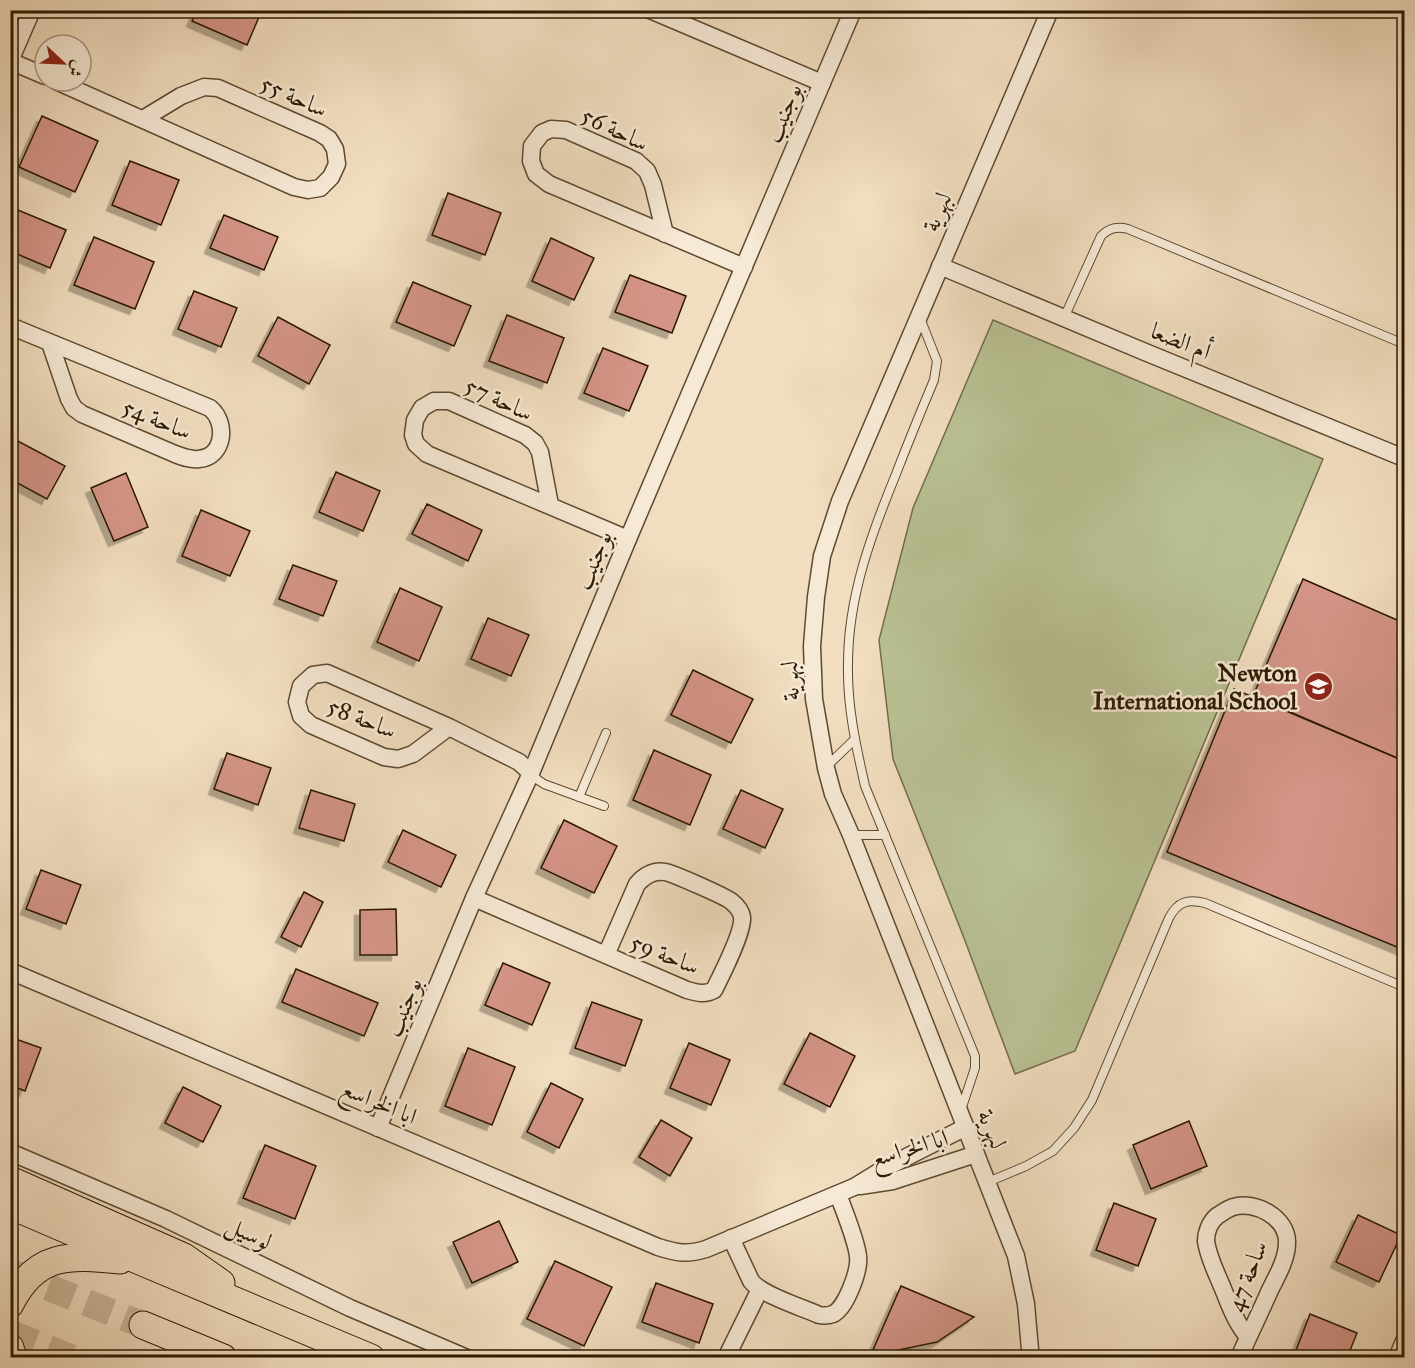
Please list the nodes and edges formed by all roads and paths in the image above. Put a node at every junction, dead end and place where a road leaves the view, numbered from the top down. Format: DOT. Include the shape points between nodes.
graph roads {
  1 [pos="32,10"];
  2 [pos="650,10"];
  3 [pos="853,10"];
  4 [pos="1050,10"];
  5 [pos="10,61"];
  6 [pos="33,71"];
  7 [pos="822,83"];
  8 [pos="83,93"];
  9 [pos="143,119"];
  10 [pos="665,234"];
  11 [pos="940,266"];
  12 [pos="744,267"];
  13 [pos="919,315"];
  14 [pos="1064,318"];
  15 [pos="10,326"];
  16 [pos="50,343"];
  17 [pos="1404,344"];
  18 [pos="1404,458"];
  19 [pos="550,505"];
  20 [pos="628,539"];
  21 [pos="449,727"];
  22 [pos="606,733"];
  23 [pos="854,740"];
  24 [pos="826,768"];
  25 [pos="531,773"];
  26 [pos="579,797"];
  27 [pos="604,806"];
  28 [pos="851,835"];
  29 [pos="885,835"];
  30 [pos="474,898"];
  31 [pos="606,956"];
  32 [pos="10,971"];
  33 [pos="1404,987"];
  34 [pos="963,1120"];
  35 [pos="378,1128"];
  36 [pos="10,1152"];
  37 [pos="976,1154"];
  38 [pos="10,1180"];
  39 [pos="988,1182"];
  40 [pos="846,1191"];
  41 [pos="10,1205"];
  42 [pos="731,1238"];
  43 [pos="140,1261"];
  44 [pos="760,1289"];
  45 [pos="10,1304"];
  46 [pos="261,1312"];
  47 [pos="143,1325"];
  48 [pos="1248,1337"];
  49 [pos="1404,1341"];
  50 [pos="10,1348"];
  51 [pos="13,1358"];
  52 [pos="223,1358"];
  53 [pos="371,1358"];
  54 [pos="466,1358"];
  55 [pos="726,1358"];
  56 [pos="1029,1358"];
  57 [pos="1239,1358"];
  58 [pos="1397,1358"];
  1 -- 5 [label="street"];
  2 -- 7 [label="street"];
  3 -- 7 [label="street, بوجنيب"];
  4 -- 11 [label="street, لبهرية"];
  5 -- 6 [label="street"];
  7 -- 12 [label="street, بوجنيب"];
  8 -- 9 [label="street, ساحة 55"];
  9 -- 9 [label="street, ساحة 55" via="192,91 218,88 320,133 335,149 337,164 320,188 294,187"];
  10 -- 10 [label="street, ساحة 56" via="653,185 647,171 636,161 566,130 542,133 532,146 536,174 549,184"];
  10 -- 12 [label="street, ساحة 56"];
  11 -- 13 [label="street, لبهرية"];
  11 -- 14 [label="street, أم الضعا"];
  12 -- 20 [label="street, بوجنيب"];
  13 -- 23 [label="lane" via="937,361 934,380 876,524 859,579 848,664"];
  13 -- 24 [label="street, لبهرية" via="840,501 822,556 812,646 814,699"];
  14 -- 17 [label="lane" via="1101,236 1121,227"];
  14 -- 18 [label="street, أم الضعا"];
  15 -- 16 [label="street, ساحة 54"];
  16 -- 16 [label="street, ساحة 54" via="69,399 82,414 190,459 204,458 216,450 222,427 210,408"];
  19 -- 19 [label="street, ساحة 57" via="540,452 525,435 449,401 434,401 422,408 413,435 427,454"];
  19 -- 20 [label="street, ساحة 57"];
  20 -- 25 [label="street, بوجنيب"];
  21 -- 21 [label="street, ساحة 58" via="413,754 398,759 384,757 311,725 301,716 297,702 307,680 327,673"];
  21 -- 25 [label="street, ساحة 58" via="519,762"];
  22 -- 26 [label="lane"];
  23 -- 24 [label="lane"];
  23 -- 29 [label="lane" via="865,786"];
  24 -- 28 [label="street, لبهرية"];
  25 -- 26 [label="lane" via="544,784"];
  25 -- 30 [label="street, بوجنيب"];
  26 -- 27 [label="lane"];
  28 -- 29 [label="lane"];
  28 -- 34 [label="street, لبهرية"];
  29 -- 34 [label="lane" via="975,1056"];
  30 -- 31 [label="street, ساحة 59"];
  30 -- 35 [label="street, بوجنيب"];
  31 -- 31 [label="street, ساحة 59" via="637,884 653,873 666,872 730,900 742,918 720,979 709,993 687,990"];
  32 -- 35 [label="street, ابا الخراسع"];
  33 -- 39 [label="lane" via="1205,903 1184,902 1169,918 1092,1100 1074,1128 1053,1151"];
  34 -- 37 [label="street, لبهرية"];
  34 -- 40 [label="street, ابا الخراسع"];
  35 -- 42 [label="street, ابا الخراسع" via="676,1253 695,1252"];
  36 -- 54 [label="street, لوسيل" via="166,1219 350,1308"];
  37 -- 39 [label="street, لبهرية"];
  37 -- 40 [label="street, ابا الخراسع" via="893,1181"];
  38 -- 46 [label="highway" via="184,1257"];
  39 -- 56 [label="street, لبهرية" via="1016,1256 1026,1304"];
  40 -- 42 [label="street, ابا الخراسع"];
  40 -- 44 [label="street" via="858,1256 856,1274 840,1309 834,1314 819,1315"];
  41 -- 43 [label="highway"];
  42 -- 44 [label="street" via="751,1281"];
  43 -- 45 [label="highway" via="60,1259 31,1273"];
  43 -- 46 [label="highway"];
  44 -- 55 [label="street"];
  46 -- 53 [label="highway"];
  47 -- 52 [label="highway"];
  48 -- 48 [label="street, ساحة 47" via="1234,1316 1206,1238 1213,1220 1244,1205 1276,1218 1287,1242 1283,1262"];
  48 -- 57 [label="street, ساحة 47"];
  49 -- 58 [label="street"];
  50 -- 51 [label="highway"];
}
